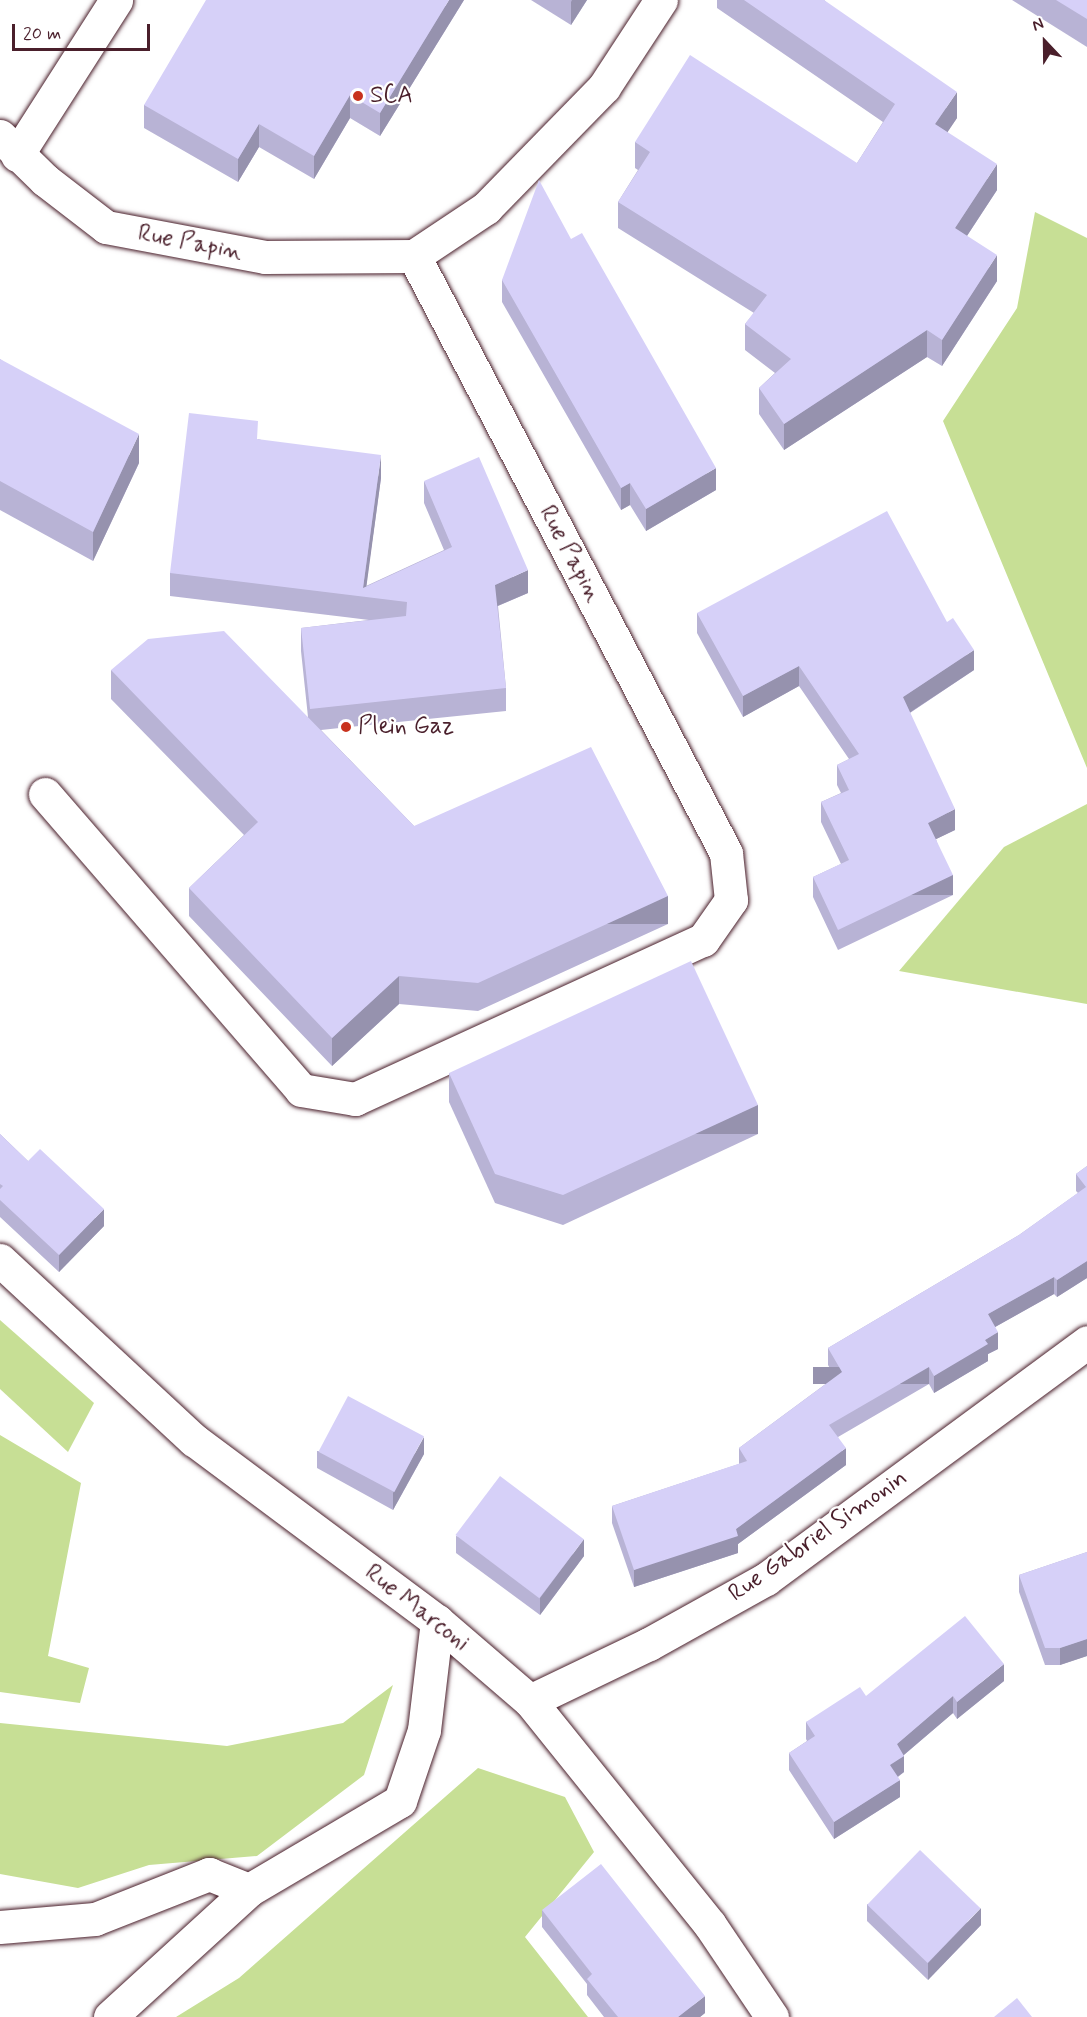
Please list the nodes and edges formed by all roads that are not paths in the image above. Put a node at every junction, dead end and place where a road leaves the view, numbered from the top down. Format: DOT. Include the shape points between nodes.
graph roads {
  1 [pos="116,0"];
  2 [pos="661,0"];
  3 [pos="9,146"];
  4 [pos="414,256"];
  5 [pos="45,794"];
  6 [pos="0,1260"];
  7 [pos="1087,1342"];
  8 [pos="437,1621"];
  9 [pos="530,1701"];
  10 [pos="249,1890"];
  11 [pos="0,1927"];
  12 [pos="110,2017"];
  13 [pos="772,2017"];
  1 -- 3 [label="street"];
  2 -- 4 [label="street" via="596,95 486,208"];
  3 -- 4 [label="street, Rue Papin" via="106,227 265,256"];
  4 -- 5 [label="street, Rue Papin" via="726,853 731,900 703,940 355,1099 301,1090"];
  6 -- 8 [label="street, Rue Marconi" via="194,1440"];
  7 -- 9 [label="street, Rue Gabriel Simonin" via="765,1579 649,1644"];
  8 -- 9 [label="street, Rue Marconi"];
  8 -- 10 [label="street" via="424,1730 400,1801"];
  9 -- 13 [label="street, Rue Marconi" via="710,1925"];
  10 -- 11 [label="street" via="208,1874 95,1919"];
  10 -- 12 [label="street"];
}
